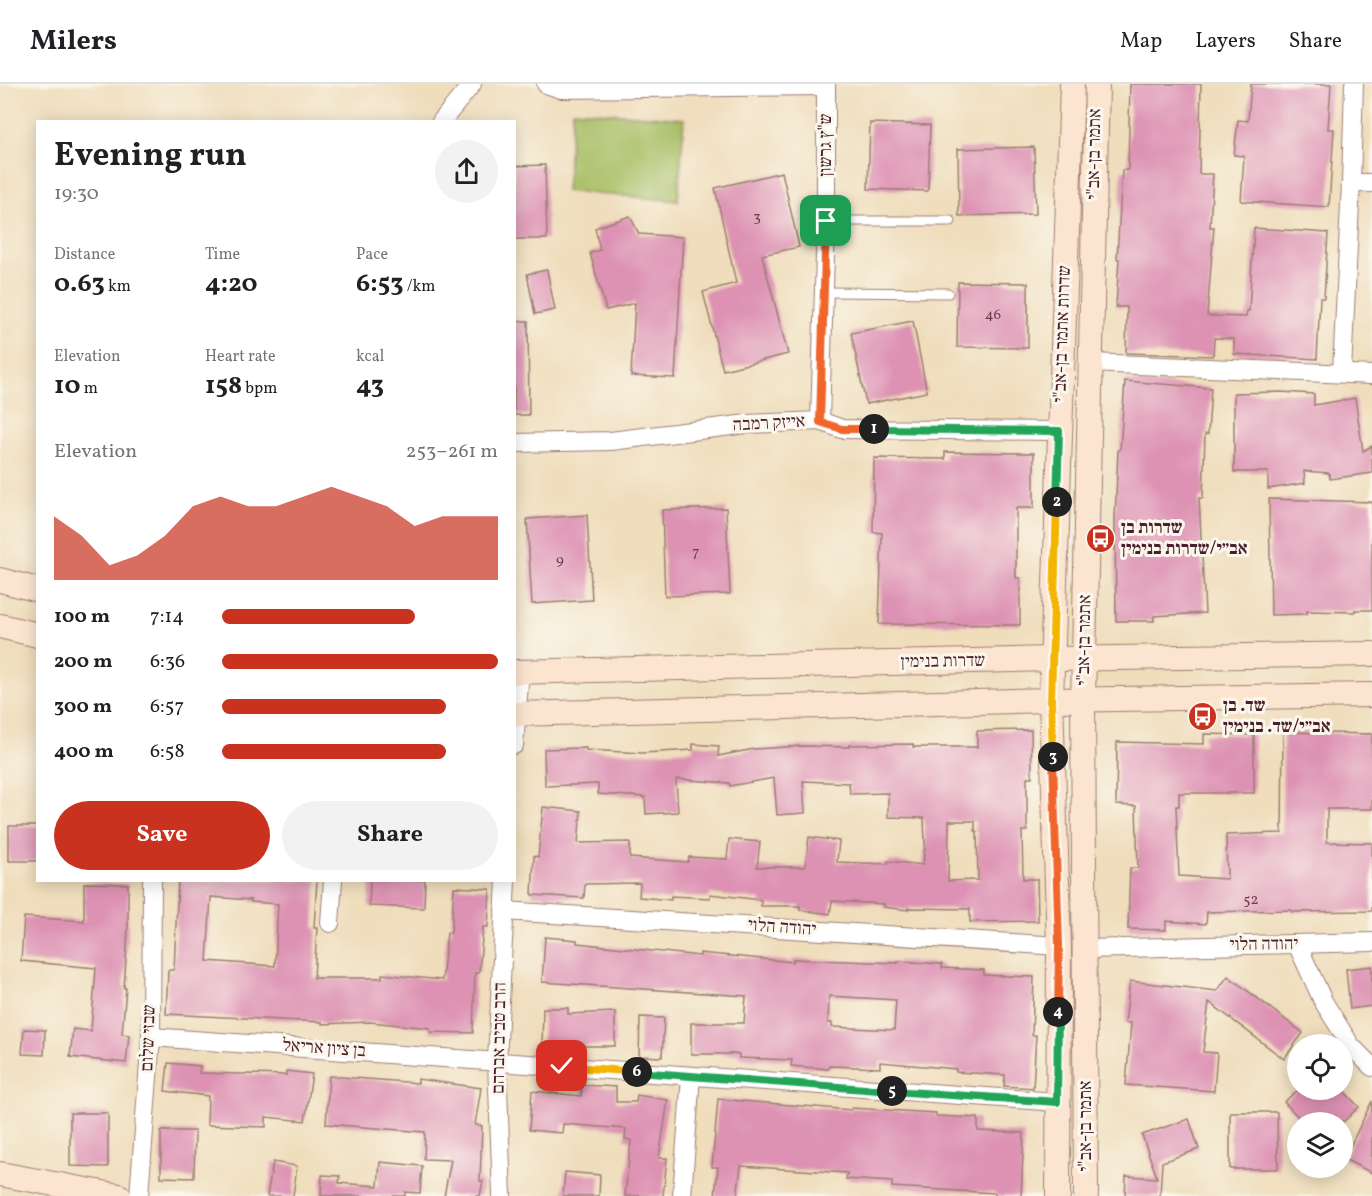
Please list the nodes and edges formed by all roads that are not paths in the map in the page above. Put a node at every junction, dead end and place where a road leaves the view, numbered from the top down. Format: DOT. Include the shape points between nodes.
graph roads {
  1 [pos="472,84"];
  2 [pos="546,84"];
  3 [pos="1072,84"];
  4 [pos="1097,84"];
  5 [pos="1354,84"];
  6 [pos="826,85"];
  7 [pos="443,120"];
  8 [pos="1351,183"];
  9 [pos="1372,183"];
  10 [pos="826,221"];
  11 [pos="951,221"];
  12 [pos="824,292"];
  13 [pos="948,293"];
  14 [pos="1091,363"];
  15 [pos="1342,372"];
  16 [pos="1372,375"];
  17 [pos="820,422"];
  18 [pos="1059,431"];
  19 [pos="516,443"];
  20 [pos="0,580"];
  21 [pos="36,589"];
  22 [pos="0,626"];
  23 [pos="36,635"];
  24 [pos="1372,654"];
  25 [pos="1052,659"];
  26 [pos="1085,659"];
  27 [pos="517,672"];
  28 [pos="516,693"];
  29 [pos="1372,695"];
  30 [pos="1051,700"];
  31 [pos="1083,700"];
  32 [pos="516,714"];
  33 [pos="152,882"];
  34 [pos="333,882"];
  35 [pos="506,882"];
  36 [pos="504,911"];
  37 [pos="330,923"];
  38 [pos="1372,942"];
  39 [pos="1297,944"];
  40 [pos="1059,946"];
  41 [pos="1085,949"];
  42 [pos="151,1037"];
  43 [pos="497,1061"];
  44 [pos="1372,1067"];
  45 [pos="691,1076"];
  46 [pos="1057,1102"];
  47 [pos="0,1174"];
  48 [pos="119,1196"];
  49 [pos="139,1196"];
  50 [pos="502,1196"];
  51 [pos="682,1196"];
  52 [pos="1058,1196"];
  53 [pos="1086,1196"];
  1 -- 7 [label="street"];
  2 -- 6 [label="street" via="561,89"];
  3 -- 18 [label="main road, שדרות אתמר בן-אב\"י"];
  4 -- 14 [label="main road, אתמר בן-אב\"י"];
  5 -- 8 [label="street"];
  6 -- 10 [label="street, ש\"ץ גרשון"];
  8 -- 9 [label="street"];
  8 -- 15 [label="street"];
  10 -- 11 [label="lane"];
  10 -- 12 [label="street, ש\"ץ גרשון"];
  12 -- 13 [label="lane"];
  12 -- 17 [label="street, ש\"ץ גרשון"];
  14 -- 15 [label="street"];
  14 -- 26 [label="main road, אתמר בן-אב\"י"];
  15 -- 16 [label="street"];
  17 -- 18 [label="street, אייזק רמבה" via="842,429"];
  17 -- 19 [label="street, אייזק רמבה" via="747,424 610,441"];
  18 -- 25 [label="main road, שדרות אתמר בן-אב\"י"];
  20 -- 21 [label="main road"];
  22 -- 23 [label="main road"];
  24 -- 26 [label="main road, שדרות בנימין"];
  25 -- 26 [label="main road, שדרות בנימין"];
  25 -- 27 [label="main road, שדרות בנימין"];
  25 -- 30 [label="main road, שדרות אתמר בן-אב\"י"];
  26 -- 31 [label="main road, אתמר בן-אב\"י"];
  27 -- 28 [label="street"];
  29 -- 31 [label="main road"];
  30 -- 31 [label="main road"];
  30 -- 32 [label="main road"];
  30 -- 40 [label="main road, שדרות אתמר בן-אב\"י"];
  31 -- 41 [label="main road, אתמר בן-אב\"י"];
  33 -- 42 [label="street, שבזי שלום"];
  34 -- 37 [label="street"];
  35 -- 36 [label="street, הרב טביב אברהם"];
  36 -- 40 [label="street, יהודה הלוי"];
  36 -- 43 [label="street, הרב טביב אברהם"];
  38 -- 39 [label="street, יהודה הלוי"];
  39 -- 41 [label="street, יהודה הלוי"];
  39 -- 44 [label="street" via="1323,1001 1351,1046"];
  40 -- 46 [label="main road, שדרות אתמר בן-אב\"י"];
  41 -- 53 [label="main road, אתמר בן-אב\"י"];
  42 -- 43 [label="street, בן ציון אריאל"];
  42 -- 49 [label="street, שבזי שלום"];
  43 -- 45 [label="street, בן ציון אריאל"];
  43 -- 50 [label="street, הרב טביב אברהם"];
  45 -- 46 [label="street, בן ציון אריאל"];
  45 -- 51 [label="street"];
  46 -- 52 [label="main road, שדרות אתמר בן-אב\"י"];
  47 -- 48 [label="main road"];
}
